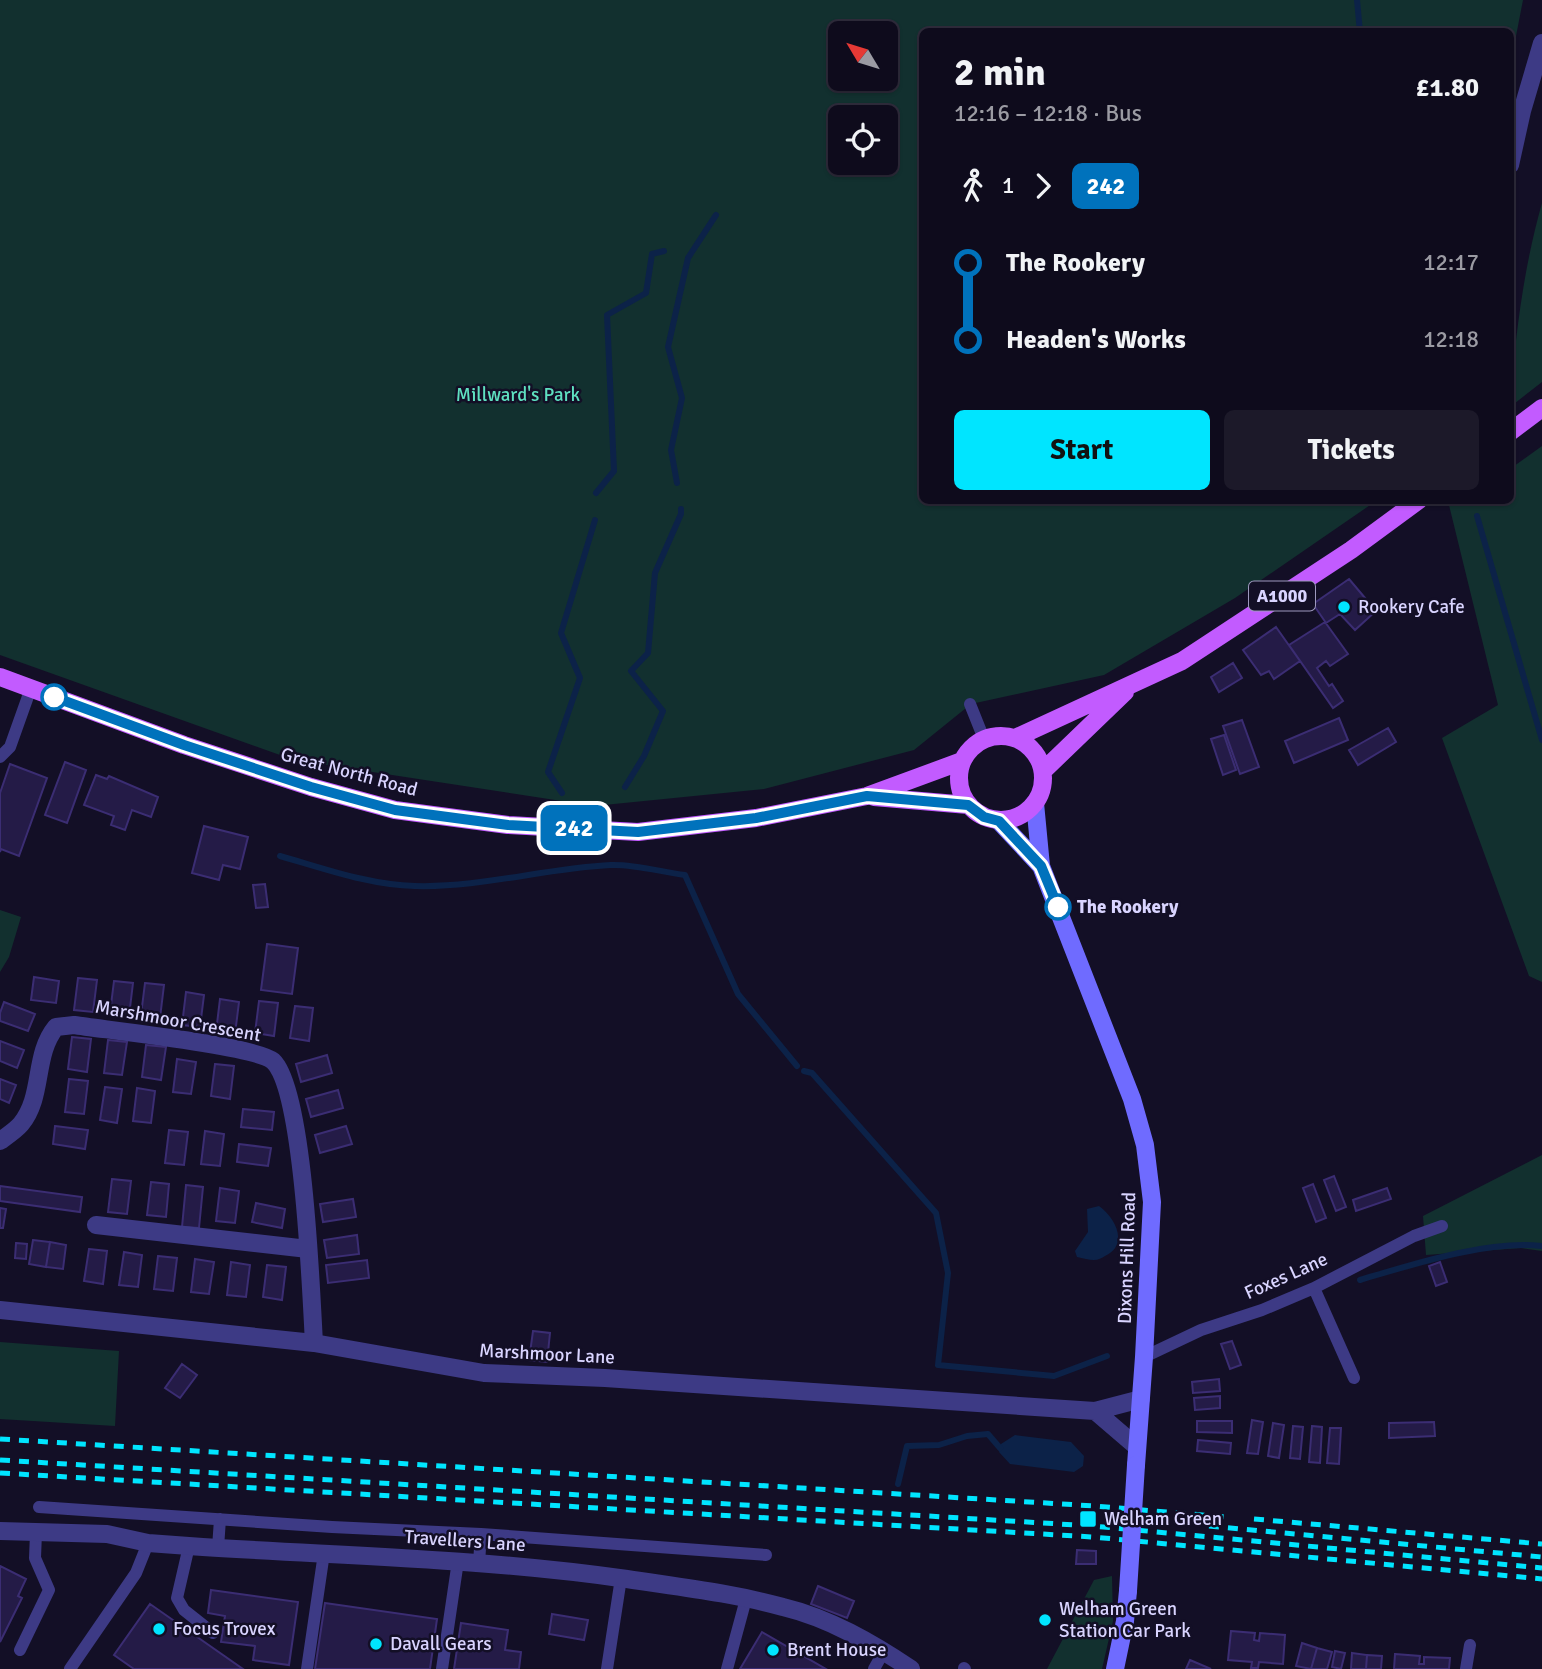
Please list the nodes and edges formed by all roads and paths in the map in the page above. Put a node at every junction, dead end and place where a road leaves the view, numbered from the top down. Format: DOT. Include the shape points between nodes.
graph roads {
  1 [pos="1542,43"];
  2 [pos="1514,147"];
  3 [pos="1542,408"];
  4 [pos="1514,429"];
  5 [pos="1413,504"];
  6 [pos="0,677"];
  7 [pos="1138,680"];
  8 [pos="31,688"];
  9 [pos="970,704"];
  10 [pos="1016,738"];
  11 [pos="984,739"];
  12 [pos="0,757"];
  13 [pos="962,761"];
  14 [pos="1043,771"];
  15 [pos="867,796"];
  16 [pos="1035,803"];
  17 [pos="968,805"];
  18 [pos="999,821"];
  19 [pos="1041,866"];
  20 [pos="0,1141"];
  21 [pos="96,1225"];
  22 [pos="1442,1226"];
  23 [pos="308,1249"];
  24 [pos="1314,1289"];
  25 [pos="0,1310"];
  26 [pos="314,1343"];
  27 [pos="1144,1357"];
  28 [pos="1354,1378"];
  29 [pos="1141,1399"];
  30 [pos="1095,1411"];
  31 [pos="1136,1456"];
  32 [pos="38,1507"];
  33 [pos="220,1519"];
  34 [pos="0,1531"];
  35 [pos="36,1533"];
  36 [pos="481,1534"];
  37 [pos="148,1543"];
  38 [pos="189,1546"];
  39 [pos="218,1548"];
  40 [pos="324,1553"];
  41 [pos="766,1555"];
  42 [pos="458,1561"];
  43 [pos="479,1563"];
  44 [pos="621,1578"];
  45 [pos="747,1599"];
  46 [pos="213,1633"];
  47 [pos="1470,1645"];
  48 [pos="20,1650"];
  49 [pos="884,1651"];
  50 [pos="70,1669"];
  51 [pos="307,1669"];
  52 [pos="442,1669"];
  53 [pos="607,1669"];
  54 [pos="727,1669"];
  55 [pos="874,1669"];
  56 [pos="911,1669"];
  57 [pos="1115,1669"];
  58 [pos="1466,1669"];
  1 -- 2 [label="street"];
  3 -- 4 [label="main road"];
  5 -- 7 [label="main road, A1000" via="1242,624 1182,661"];
  6 -- 8 [label="main road, Great North Road"];
  7 -- 10 [label="main road, A1000"];
  7 -- 14 [label="main road, A1000"];
  8 -- 12 [label="lane" via="10,747"];
  8 -- 15 [label="main road, Great North Road" via="311,787 395,810 495,823 638,832 756,818"];
  9 -- 11 [label="lane"];
  10 -- 11 [label="main road"];
  10 -- 14 [label="main road" via="1037,755"];
  11 -- 13 [label="main road"];
  13 -- 15 [label="main road, Great North Road"];
  13 -- 17 [label="main road" via="960,792"];
  14 -- 16 [label="main road"];
  15 -- 17 [label="main road, Great North Road"];
  16 -- 18 [label="main road" via="1027,811"];
  16 -- 19 [label="street, Dixons Hill Road"];
  17 -- 18 [label="main road"];
  18 -- 19 [label="street, Dixons Hill Road"];
  19 -- 27 [label="street, Dixons Hill Road" via="1132,1099 1145,1145 1152,1202"];
  20 -- 23 [label="street, Marshmoor Crescent" via="21,1125 32,1105 46,1039 56,1027 74,1025 239,1049 272,1060 284,1078 293,1107"];
  21 -- 23 [label="street"];
  22 -- 24 [label="lane, Foxes Lane"];
  23 -- 26 [label="street, Marshmoor Crescent"];
  24 -- 27 [label="lane, Foxes Lane" via="1201,1330"];
  24 -- 28 [label="lane"];
  25 -- 26 [label="street, Marshmoor Lane"];
  26 -- 30 [label="street, Marshmoor Lane" via="484,1373"];
  27 -- 29 [label="street, Dixons Hill Road"];
  29 -- 30 [label="street, Marshmoor Lane"];
  29 -- 31 [label="street, Dixons Hill Road"];
  30 -- 31 [label="street"];
  31 -- 57 [label="street, Dixons Hill Road, bridge" via="1128,1591"];
  32 -- 33 [label="lane"];
  33 -- 36 [label="lane"];
  33 -- 39 [label="lane"];
  34 -- 35 [label="street, Travellers Lane"];
  35 -- 37 [label="street, Travellers Lane" via="107,1534"];
  35 -- 48 [label="lane" via="35,1559 49,1590"];
  36 -- 41 [label="lane"];
  36 -- 43 [label="lane"];
  37 -- 38 [label="street, Travellers Lane"];
  37 -- 50 [label="lane" via="136,1573"];
  38 -- 39 [label="street, Travellers Lane"];
  38 -- 46 [label="lane" via="177,1598"];
  39 -- 40 [label="street, Travellers Lane"];
  40 -- 42 [label="street, Travellers Lane"];
  40 -- 51 [label="lane"];
  42 -- 43 [label="street, Travellers Lane"];
  42 -- 52 [label="lane"];
  43 -- 44 [label="street, Travellers Lane"];
  44 -- 45 [label="street, Travellers Lane"];
  44 -- 53 [label="lane"];
  45 -- 49 [label="street, Travellers Lane" via="829,1623"];
  45 -- 54 [label="lane"];
  47 -- 58 [label="lane"];
  49 -- 55 [label="lane"];
  49 -- 56 [label="street, Travellers Lane"];
}
